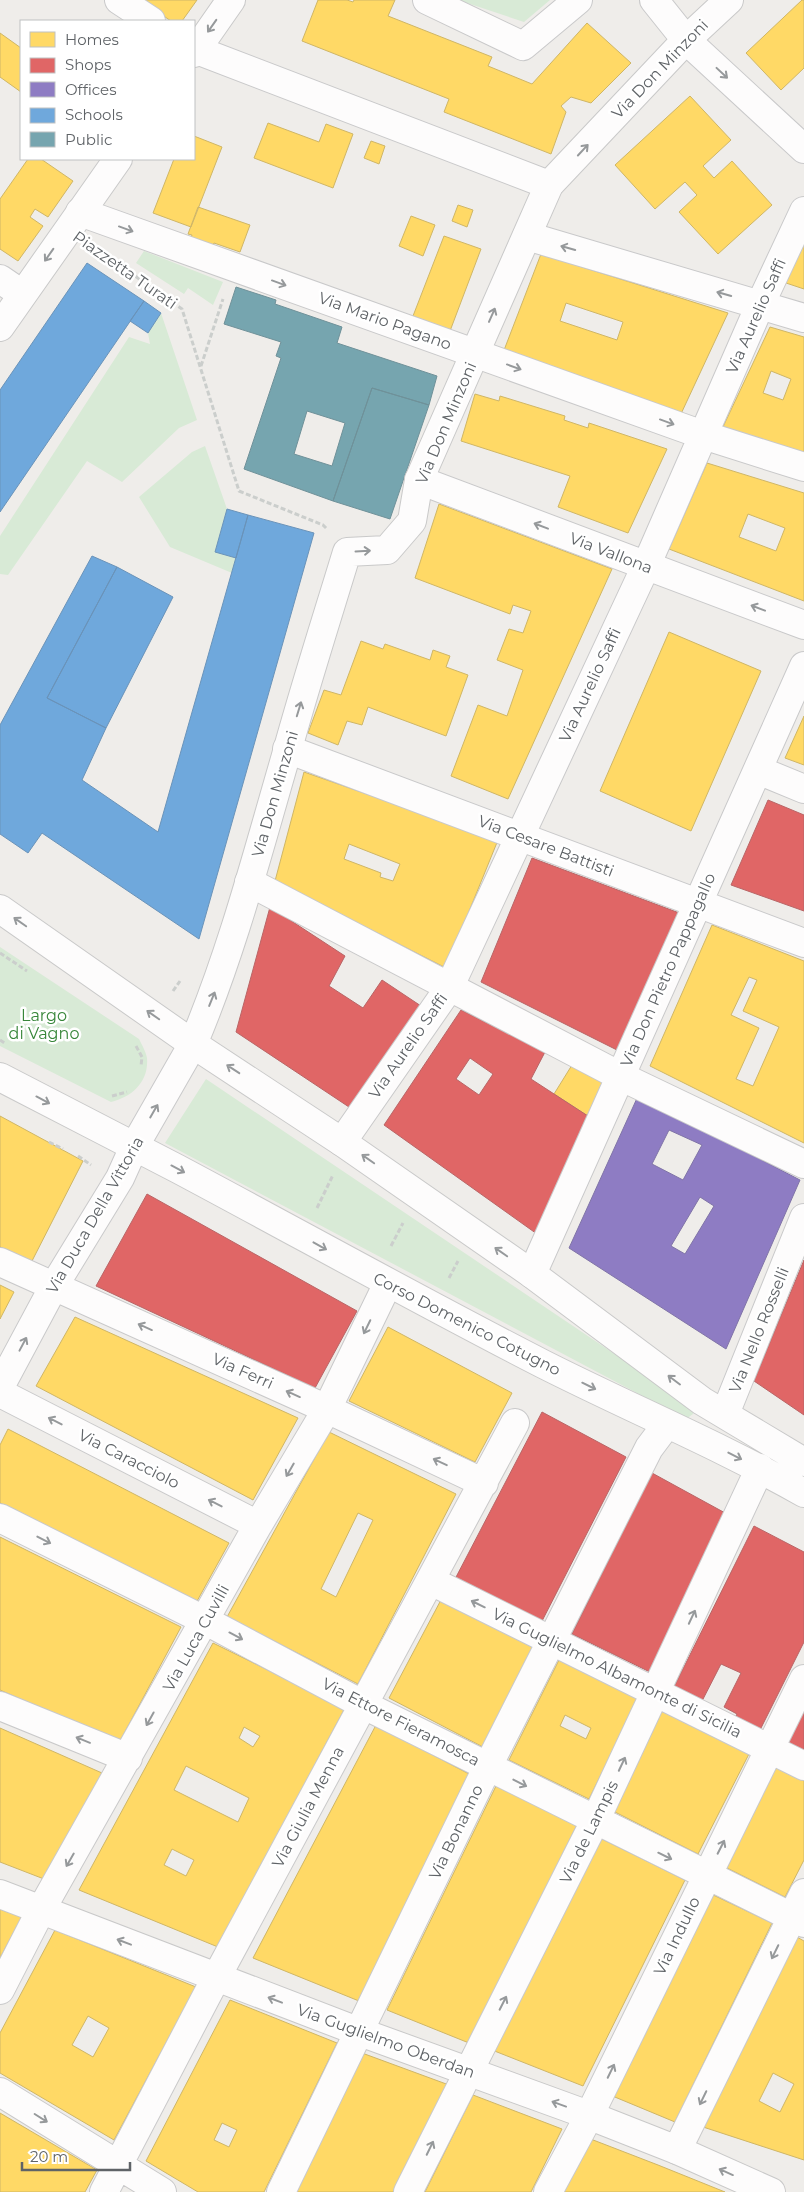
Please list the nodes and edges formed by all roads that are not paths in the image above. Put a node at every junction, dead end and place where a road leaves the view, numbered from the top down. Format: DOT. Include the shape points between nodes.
graph roads {
  1 [pos="119,0"];
  2 [pos="231,0"];
  3 [pos="427,0"];
  4 [pos="578,0"];
  5 [pos="654,0"];
  6 [pos="729,0"];
  7 [pos="149,20"];
  8 [pos="686,40"];
  9 [pos="195,50"];
  10 [pos="195,51"];
  11 [pos="804,149"];
  12 [pos="117,160"];
  13 [pos="549,185"];
  14 [pos="804,211"];
  15 [pos="80,212"];
  16 [pos="527,236"];
  17 [pos="11,286"];
  18 [pos="760,305"];
  19 [pos="804,318"];
  20 [pos="0,327"];
  21 [pos="475,353"];
  22 [pos="703,435"];
  23 [pos="804,467"];
  24 [pos="419,480"];
  25 [pos="646,566"];
  26 [pos="804,625"];
  27 [pos="804,666"];
  28 [pos="287,749"];
  29 [pos="758,770"];
  30 [pos="804,789"];
  31 [pos="519,836"];
  32 [pos="249,882"];
  33 [pos="698,903"];
  34 [pos="0,909"];
  35 [pos="804,943"];
  36 [pos="449,988"];
  37 [pos="193,1044"];
  38 [pos="620,1076"];
  39 [pos="0,1077"];
  40 [pos="342,1142"];
  41 [pos="134,1147"];
  42 [pos="804,1164"];
  43 [pos="804,1218"];
  44 [pos="0,1262"];
  45 [pos="532,1274"];
  46 [pos="388,1283"];
  47 [pos="54,1286"];
  48 [pos="0,1387"];
  49 [pos="0,1393"];
  50 [pos="714,1407"];
  51 [pos="327,1409"];
  52 [pos="515,1423"];
  53 [pos="675,1427"];
  54 [pos="804,1462"];
  55 [pos="760,1468"];
  56 [pos="484,1483"];
  57 [pos="804,1493"];
  58 [pos="0,1518"];
  59 [pos="258,1525"];
  60 [pos="431,1580"];
  61 [pos="206,1621"];
  62 [pos="552,1641"];
  63 [pos="804,1679"];
  64 [pos="656,1692"];
  65 [pos="364,1705"];
  66 [pos="0,1706"];
  67 [pos="771,1749"];
  68 [pos="128,1758"];
  69 [pos="488,1766"];
  70 [pos="804,1766"];
  71 [pos="595,1821"];
  72 [pos="706,1876"];
  73 [pos="804,1892"];
  74 [pos="0,1894"];
  75 [pos="41,1910"];
  76 [pos="798,1920"];
  77 [pos="216,1978"];
  78 [pos="0,1990"];
  79 [pos="360,2032"];
  80 [pos="469,2071"];
  81 [pos="0,2092"];
  82 [pos="589,2116"];
  83 [pos="677,2150"];
  84 [pos="119,2166"];
  85 [pos="104,2192"];
  86 [pos="162,2192"];
  87 [pos="281,2192"];
  88 [pos="408,2192"];
  89 [pos="548,2192"];
  90 [pos="771,2192"];
  1 -- 7 [label="street"];
  2 -- 9 [label="street, one-way"];
  3 -- 4 [label="street" via="523,46"];
  5 -- 8 [label="street"];
  6 -- 8 [label="street, Via Don Minzoni"];
  8 -- 11 [label="street, one-way"];
  13 -- 8 [label="street, Via Don Minzoni, one-way"];
  10 -- 13 [label="street"];
  12 -- 15 [label="street"];
  13 -- 16 [label="street, Via Don Minzoni"];
  14 -- 18 [label="street, Via Aurelio Saffi"];
  15 -- 17 [label="street, one-way"];
  15 -- 21 [label="street, Via Mario Pagano, one-way"];
  18 -- 16 [label="street, one-way"];
  21 -- 16 [label="street, Via Don Minzoni, one-way"];
  17 -- 20 [label="street"];
  18 -- 19 [label="street"];
  18 -- 22 [label="street, Via Aurelio Saffi"];
  21 -- 22 [label="street, Via Mario Pagano, one-way"];
  21 -- 24 [label="street, Via Don Minzoni"];
  22 -- 23 [label="street, Via Mario Pagano"];
  22 -- 25 [label="street, Via Aurelio Saffi"];
  25 -- 24 [label="street, Via Vallona, one-way"];
  28 -- 24 [label="street, Via Don Minzoni, one-way" via="348,552 387,550 412,522"];
  26 -- 25 [label="street, Via Vallona, one-way"];
  25 -- 31 [label="street, Via Aurelio Saffi"];
  27 -- 29 [label="street, Via Don Pietro Pappagallo"];
  28 -- 31 [label="street, Via Cesare Battisti"];
  28 -- 32 [label="street, Via Don Minzoni"];
  29 -- 30 [label="street"];
  29 -- 33 [label="street, Via Don Pietro Pappagallo"];
  31 -- 33 [label="street, Via Cesare Battisti"];
  31 -- 36 [label="street, Via Aurelio Saffi"];
  32 -- 36 [label="street"];
  37 -- 32 [label="street, Via Don Minzoni, one-way" via="214,993"];
  33 -- 35 [label="street, Via Cesare Battisti"];
  33 -- 38 [label="street, Via Don Pietro Pappagallo"];
  37 -- 34 [label="street, one-way"];
  36 -- 38 [label="street"];
  36 -- 40 [label="street, Via Aurelio Saffi"];
  40 -- 37 [label="street, one-way"];
  41 -- 37 [label="street, Via Duca Della Vittoria, one-way"];
  38 -- 42 [label="street"];
  38 -- 45 [label="street, Via Don Pietro Pappagallo"];
  39 -- 41 [label="street, Corso Domenico Cotugno, one-way"];
  45 -- 40 [label="street, one-way"];
  41 -- 46 [label="street, Corso Domenico Cotugno, one-way"];
  41 -- 47 [label="street, Via Duca Della Vittoria" via="120,1178"];
  43 -- 50 [label="street, Via Nello Rosselli"];
  44 -- 47 [label="street, Via Ferri"];
  50 -- 45 [label="street, one-way"];
  46 -- 51 [label="street, Via Luca Cuvilli, one-way"];
  46 -- 53 [label="street, Corso Domenico Cotugno, one-way" via="545,1365"];
  48 -- 47 [label="street, Via Duca Della Vittoria, one-way"];
  51 -- 47 [label="street, Via Ferri, one-way"];
  59 -- 49 [label="street, Via Caracciolo, one-way"];
  50 -- 53 [label="street" via="697,1427"];
  50 -- 54 [label="street"];
  56 -- 51 [label="street, Via Ferri, one-way"];
  51 -- 59 [label="street, Via Luca Cuvilli, one-way"];
  52 -- 56 [label="street, Via Giulia Menna"];
  53 -- 55 [label="street, Corso Domenico Cotugno, one-way"];
  53 -- 62 [label="street, Via Bonanno" via="649,1448"];
  55 -- 57 [label="street, Corso Domenico Cotugno"];
  64 -- 55 [label="street, Via de Lampis, one-way"];
  56 -- 60 [label="street, Via Giulia Menna"];
  58 -- 61 [label="street, Via Ettore Fieramosca, one-way"];
  59 -- 61 [label="street, Via Luca Cuvilli"];
  62 -- 60 [label="street, Via Guglielmo Albamonte di Sicilia, one-way"];
  60 -- 65 [label="street, Via Giulia Menna"];
  61 -- 65 [label="street, Via Ettore Fieramosca, one-way"];
  61 -- 68 [label="street, Via Luca Cuvilli, one-way"];
  62 -- 64 [label="street, Via Guglielmo Albamonte di Sicilia"];
  62 -- 69 [label="street, Via Bonanno"];
  63 -- 67 [label="street, Via Indullo"];
  64 -- 67 [label="street, Via Guglielmo Albamonte di Sicilia"];
  71 -- 64 [label="street, Via de Lampis, one-way"];
  65 -- 69 [label="street, Via Ettore Fieramosca"];
  65 -- 77 [label="street, Via Giulia Menna"];
  68 -- 66 [label="street, one-way"];
  67 -- 70 [label="street, Via Guglielmo Albamonte di Sicilia"];
  72 -- 67 [label="street, Via Indullo, one-way"];
  68 -- 75 [label="street, Via Luca Cuvilli, one-way"];
  69 -- 71 [label="street, Via Ettore Fieramosca, one-way"];
  69 -- 79 [label="street, Via Bonanno"];
  71 -- 72 [label="street, Via Ettore Fieramosca, one-way"];
  80 -- 71 [label="street, Via de Lampis, one-way"];
  72 -- 76 [label="street, Via Ettore Fieramosca"];
  82 -- 72 [label="street, Via Indullo, one-way"];
  73 -- 76 [label="street"];
  74 -- 75 [label="street, Via Guglielmo Oberdan"];
  77 -- 75 [label="street, Via Guglielmo Oberdan, one-way"];
  75 -- 78 [label="street, Via Luca Cuvilli"];
  76 -- 83 [label="street, one-way"];
  79 -- 77 [label="street, Via Guglielmo Oberdan, one-way"];
  77 -- 84 [label="street, Via Giulia Menna"];
  79 -- 80 [label="street, Via Guglielmo Oberdan"];
  79 -- 87 [label="street, Via Bonanno"];
  82 -- 80 [label="street, Via Guglielmo Oberdan, one-way"];
  88 -- 80 [label="street, Via de Lampis, one-way"];
  81 -- 84 [label="street, one-way"];
  82 -- 83 [label="street, Via Guglielmo Oberdan"];
  82 -- 89 [label="street, Via Indullo"];
  90 -- 83 [label="street, Via Guglielmo Oberdan, one-way"];
  84 -- 85 [label="street, Via Giulia Menna"];
  84 -- 86 [label="street"];
}
